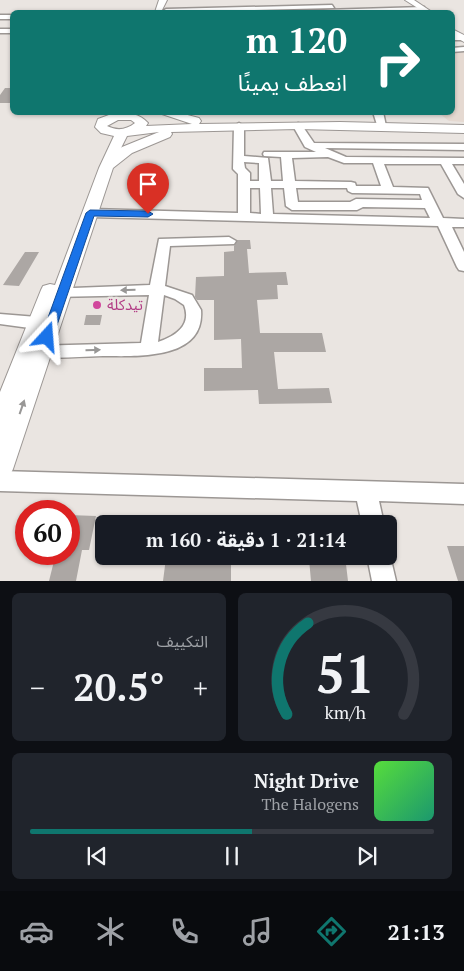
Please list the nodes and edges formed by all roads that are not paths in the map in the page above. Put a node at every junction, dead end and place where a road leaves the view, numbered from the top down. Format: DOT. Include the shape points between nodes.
graph roads {
  1 [pos="404,1"];
  2 [pos="334,6"];
  3 [pos="384,8"];
  4 [pos="220,10"];
  5 [pos="309,10"];
  6 [pos="423,10"];
  7 [pos="172,115"];
  8 [pos="124,121"];
  9 [pos="379,122"];
  10 [pos="205,124"];
  11 [pos="239,126"];
  12 [pos="298,126"];
  13 [pos="464,127"];
  14 [pos="310,145"];
  15 [pos="387,146"];
  16 [pos="464,147"];
  17 [pos="268,154"];
  18 [pos="286,154"];
  19 [pos="332,155"];
  20 [pos="239,159"];
  21 [pos="377,160"];
  22 [pos="393,160"];
  23 [pos="445,161"];
  24 [pos="464,161"];
  25 [pos="106,168"];
  26 [pos="349,176"];
  27 [pos="460,180"];
  28 [pos="244,184"];
  29 [pos="265,184"];
  30 [pos="290,184"];
  31 [pos="388,190"];
  32 [pos="464,194"];
  33 [pos="430,204"];
  34 [pos="357,205"];
  35 [pos="90,213"];
  36 [pos="244,217"];
  37 [pos="267,217"];
  38 [pos="361,220"];
  39 [pos="440,222"];
  40 [pos="464,223"];
  41 [pos="229,242"];
  42 [pos="464,266"];
  43 [pos="157,290"];
  44 [pos="56,291"];
  45 [pos="0,319"];
  46 [pos="38,323"];
  47 [pos="149,349"];
  48 [pos="34,352"];
  49 [pos="4,436"];
  50 [pos="0,469"];
  51 [pos="0,481"];
  52 [pos="366,491"];
  53 [pos="464,494"];
  54 [pos="371,515"];
  55 [pos="381,565"];
  56 [pos="384,581"];
  1 -- 3 [label="street"];
  1 -- 6 [label="main road"];
  2 -- 3 [label="street"];
  2 -- 4 [label="street"];
  2 -- 5 [label="street"];
  3 -- 6 [label="street"];
  7 -- 10 [label="main road"];
  8 -- 10 [label="main road"];
  8 -- 25 [label="main road"];
  8 -- 44 [label="main road"];
  9 -- 10 [label="main road"];
  9 -- 12 [label="main road"];
  9 -- 13 [label="main road"];
  9 -- 15 [label="street"];
  10 -- 11 [label="main road"];
  10 -- 25 [label="main road" via="146,141 127,150"];
  11 -- 12 [label="main road"];
  11 -- 20 [label="street"];
  12 -- 14 [label="street"];
  14 -- 15 [label="street"];
  14 -- 19 [label="street"];
  15 -- 16 [label="street"];
  15 -- 22 [label="street"];
  17 -- 18 [label="street"];
  18 -- 19 [label="street"];
  18 -- 30 [label="street"];
  19 -- 26 [label="street"];
  20 -- 28 [label="street" via="238,169 244,173"];
  20 -- 29 [label="street" via="264,160"];
  21 -- 22 [label="street"];
  21 -- 26 [label="street"];
  21 -- 31 [label="street"];
  22 -- 23 [label="street"];
  23 -- 24 [label="street"];
  23 -- 27 [label="street"];
  25 -- 35 [label="main road"];
  26 -- 30 [label="street"];
  26 -- 31 [label="street"];
  26 -- 34 [label="street"];
  27 -- 32 [label="street"];
  28 -- 29 [label="street"];
  28 -- 36 [label="street"];
  29 -- 30 [label="street"];
  29 -- 37 [label="street"];
  30 -- 34 [label="street" via="292,206"];
  31 -- 33 [label="street" via="424,191"];
  33 -- 34 [label="street"];
  33 -- 39 [label="street"];
  34 -- 38 [label="street"];
  35 -- 36 [label="street"];
  35 -- 44 [label="main road"];
  36 -- 37 [label="street"];
  37 -- 38 [label="street"];
  38 -- 39 [label="street"];
  39 -- 40 [label="street"];
  39 -- 42 [label="street"];
  41 -- 43 [label="street" via="164,242"];
  43 -- 44 [label="street, one-way"];
  43 -- 47 [label="street"];
  43 -- 47 [label="street" via="178,294 188,300 192,306 192,324 183,338"];
  44 -- 46 [label="main road"];
  44 -- 48 [label="main road"];
  45 -- 46 [label="street"];
  46 -- 48 [label="main road"];
  48 -- 47 [label="street, one-way"];
  48 -- 49 [label="main road"];
  49 -- 50 [label="main road"];
  51 -- 52 [label="street"];
  52 -- 53 [label="street"];
  52 -- 54 [label="street"];
  55 -- 56 [label="street"];
}
